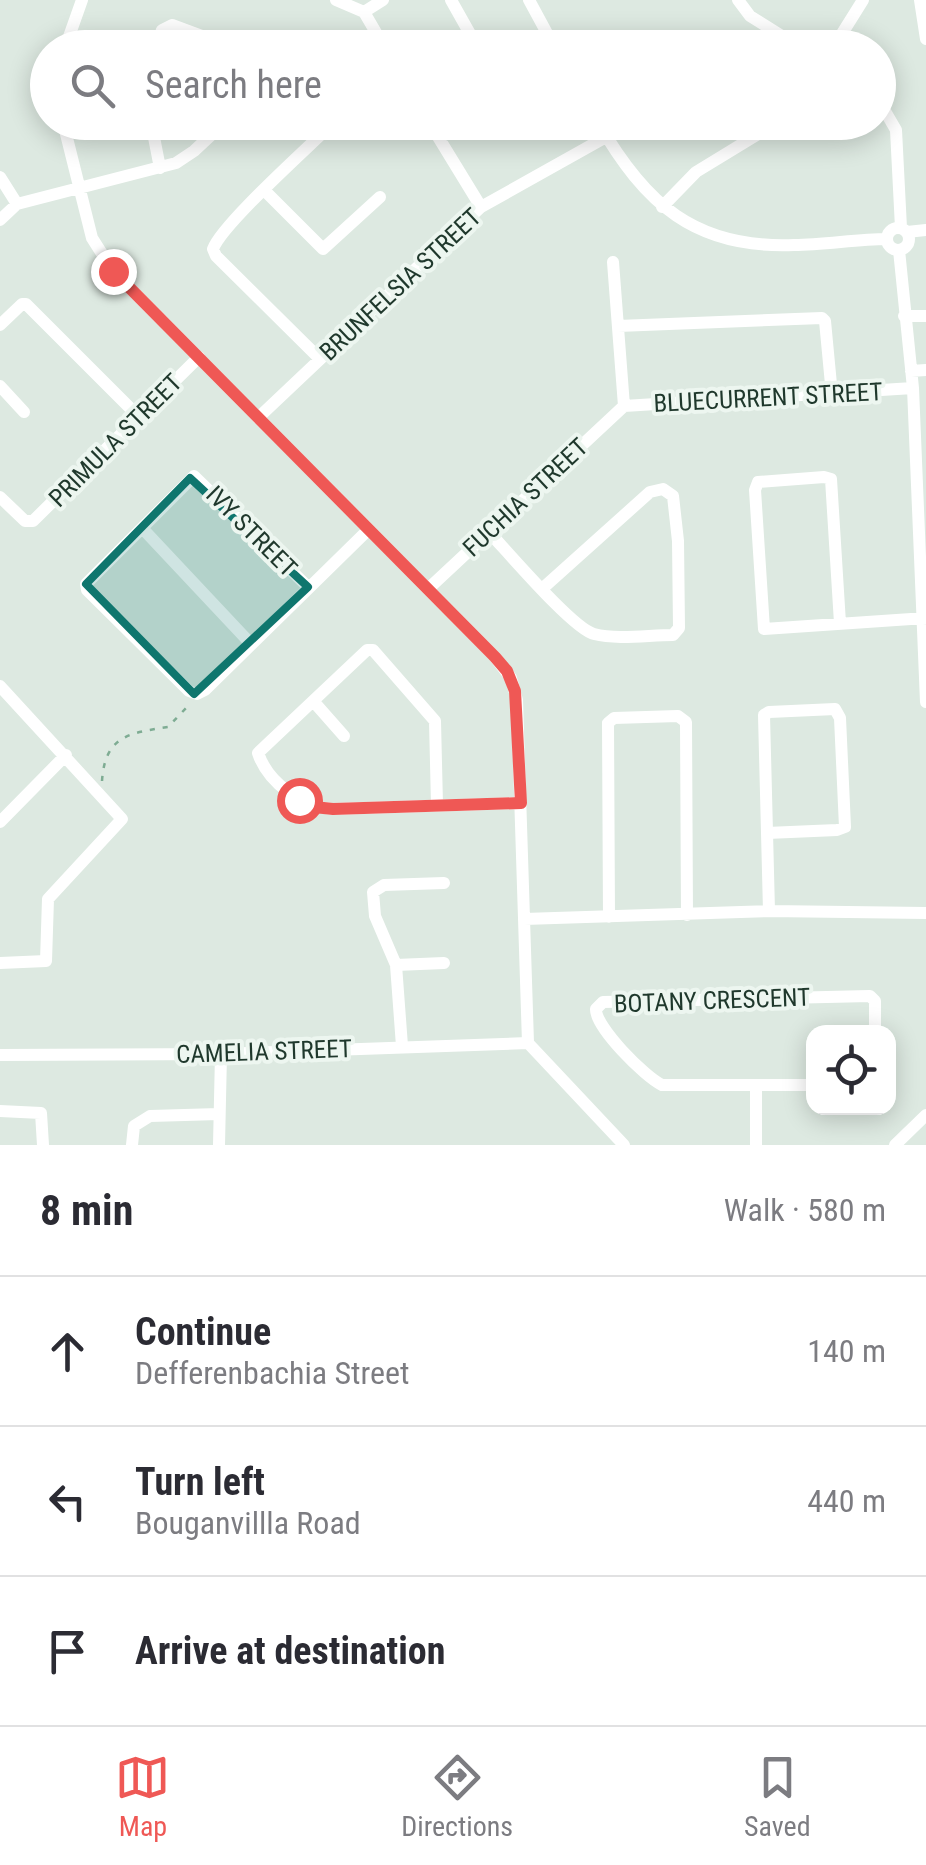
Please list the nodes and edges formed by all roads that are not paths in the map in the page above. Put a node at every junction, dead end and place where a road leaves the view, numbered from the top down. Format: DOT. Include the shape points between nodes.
graph roads {
  1 [pos="82,0"];
  2 [pos="336,0"];
  3 [pos="382,0"];
  4 [pos="451,0"];
  5 [pos="529,0"];
  6 [pos="738,0"];
  7 [pos="862,0"];
  8 [pos="920,0"];
  9 [pos="364,12"];
  10 [pos="71,30"];
  11 [pos="162,30"];
  12 [pos="185,30"];
  13 [pos="374,30"];
  14 [pos="468,30"];
  15 [pos="545,30"];
  16 [pos="772,30"];
  17 [pos="844,30"];
  18 [pos="926,39"];
  19 [pos="896,130"];
  20 [pos="67,140"];
  21 [pos="155,140"];
  22 [pos="204,140"];
  23 [pos="316,140"];
  24 [pos="440,140"];
  25 [pos="601,140"];
  26 [pos="608,140"];
  27 [pos="748,140"];
  28 [pos="160,168"];
  29 [pos="0,177"];
  30 [pos="79,187"];
  31 [pos="265,190"];
  32 [pos="380,197"];
  33 [pos="18,204"];
  34 [pos="482,207"];
  35 [pos="662,207"];
  36 [pos="0,220"];
  37 [pos="926,230"];
  38 [pos="904,238"];
  39 [pos="926,240"];
  40 [pos="613,262"];
  41 [pos="904,316"];
  42 [pos="926,316"];
  43 [pos="0,325"];
  44 [pos="618,326"];
  45 [pos="199,357"];
  46 [pos="320,359"];
  47 [pos="926,370"];
  48 [pos="911,371"];
  49 [pos="0,386"];
  50 [pos="913,388"];
  51 [pos="832,394"];
  52 [pos="624,406"];
  53 [pos="24,412"];
  54 [pos="138,416"];
  55 [pos="258,418"];
  56 [pos="922,478"];
  57 [pos="0,497"];
  58 [pos="144,528"];
  59 [pos="368,530"];
  60 [pos="488,531"];
  61 [pos="308,588"];
  62 [pos="543,588"];
  63 [pos="428,589"];
  64 [pos="925,618"];
  65 [pos="840,623"];
  66 [pos="251,644"];
  67 [pos="2,692"];
  68 [pos="314,702"];
  69 [pos="926,702"];
  70 [pos="344,736"];
  71 [pos="66,755"];
  72 [pos="521,803"];
  73 [pos="437,805"];
  74 [pos="0,822"];
  75 [pos="767,833"];
  76 [pos="444,883"];
  77 [pos="769,911"];
  78 [pos="926,912"];
  79 [pos="687,915"];
  80 [pos="609,917"];
  81 [pos="524,920"];
  82 [pos="0,963"];
  83 [pos="444,963"];
  84 [pos="396,965"];
  85 [pos="875,1025"];
  86 [pos="528,1043"];
  87 [pos="402,1046"];
  88 [pos="221,1054"];
  89 [pos="0,1055"];
  90 [pos="806,1085"];
  91 [pos="756,1086"];
  92 [pos="0,1112"];
  93 [pos="219,1114"];
  94 [pos="926,1115"];
  95 [pos="43,1145"];
  96 [pos="132,1145"];
  97 [pos="219,1145"];
  98 [pos="624,1145"];
  99 [pos="756,1145"];
  100 [pos="894,1145"];
  1 -- 10 [label="street"];
  2 -- 9 [label="street"];
  3 -- 9 [label="street"];
  4 -- 14 [label="street"];
  5 -- 15 [label="street"];
  6 -- 16 [label="street"];
  7 -- 17 [label="street"];
  8 -- 18 [label="street"];
  9 -- 13 [label="street"];
  11 -- 12 [label="street"];
  19 -- 38 [label="street"];
  20 -- 30 [label="street"];
  21 -- 28 [label="street"];
  22 -- 28 [label="street"];
  23 -- 31 [label="street"];
  24 -- 34 [label="street"];
  25 -- 34 [label="street, BRUNFELSIA STREET"];
  26 -- 35 [label="street"];
  27 -- 35 [label="street" via="696,172"];
  28 -- 30 [label="street"];
  29 -- 33 [label="street"];
  30 -- 33 [label="street"];
  30 -- 45 [label="street" via="103,258"];
  31 -- 32 [label="street" via="323,248"];
  31 -- 46 [label="street" via="214,244 216,256"];
  33 -- 36 [label="street"];
  34 -- 46 [label="street, BRUNFELSIA STREET"];
  35 -- 38 [label="street" via="709,232 752,244 887,239 892,249"];
  37 -- 38 [label="street"];
  38 -- 39 [label="street"];
  38 -- 41 [label="street"];
  40 -- 44 [label="street"];
  41 -- 42 [label="street"];
  41 -- 48 [label="street"];
  43 -- 54 [label="street" via="26,304"];
  44 -- 51 [label="street" via="822,318"];
  44 -- 52 [label="street"];
  45 -- 54 [label="street, PRIMULA STREET"];
  45 -- 55 [label="street"];
  46 -- 55 [label="street, BRUNFELSIA STREET"];
  47 -- 48 [label="street"];
  48 -- 50 [label="street"];
  49 -- 53 [label="street"];
  50 -- 51 [label="street, BLUECURRENT STREET"];
  50 -- 56 [label="street"];
  51 -- 52 [label="street, BLUECURRENT STREET"];
  52 -- 60 [label="street, FUCHIA STREET"];
  54 -- 57 [label="street, PRIMULA STREET" via="30,522"];
  55 -- 59 [label="street"];
  56 -- 64 [label="street"];
  58 -- 61 [label="street, IVY STREET" via="194,476"];
  58 -- 66 [label="street"];
  58 -- 66 [label="street" via="90,578 86,590 189,691 200,693"];
  59 -- 61 [label="street"];
  59 -- 63 [label="street"];
  60 -- 62 [label="street"];
  60 -- 63 [label="street, FUCHIA STREET"];
  61 -- 66 [label="street"];
  62 -- 62 [label="street" via="650,492 663,489 674,496 678,634 591,633"];
  63 -- 72 [label="street" via="511,678"];
  64 -- 65 [label="street"];
  64 -- 69 [label="street"];
  65 -- 65 [label="street" via="831,479 760,482 755,490 763,628"];
  67 -- 71 [label="street"];
  68 -- 70 [label="street"];
  68 -- 73 [label="street" via="371,650 434,721"];
  68 -- 73 [label="street" via="258,756 294,796 333,809"];
  71 -- 74 [label="street"];
  71 -- 82 [label="street" via="121,816 120,823 50,895 46,960"];
  72 -- 73 [label="street"];
  72 -- 81 [label="street"];
  75 -- 75 [label="street" via="765,714 831,708 839,713 846,820 840,830"];
  75 -- 77 [label="street"];
  76 -- 84 [label="street" via="384,885 372,892"];
  77 -- 78 [label="street"];
  77 -- 79 [label="street"];
  79 -- 80 [label="street"];
  79 -- 80 [label="street" via="686,722 678,716 608,723"];
  80 -- 81 [label="street"];
  81 -- 86 [label="street"];
  83 -- 84 [label="street"];
  84 -- 87 [label="street"];
  85 -- 91 [label="street, BOTANY CRESCENT" via="870,996 598,1006 598,1022 657,1083"];
  86 -- 87 [label="street, CAMELIA STREET"];
  86 -- 98 [label="street"];
  87 -- 88 [label="street, CAMELIA STREET"];
  88 -- 89 [label="street, CAMELIA STREET"];
  88 -- 93 [label="street"];
  90 -- 91 [label="street, BOTANY CRESCENT"];
  91 -- 99 [label="street"];
  92 -- 95 [label="street" via="41,1113"];
  93 -- 96 [label="street" via="145,1116 134,1126"];
  93 -- 97 [label="street"];
  94 -- 100 [label="street"];
}
